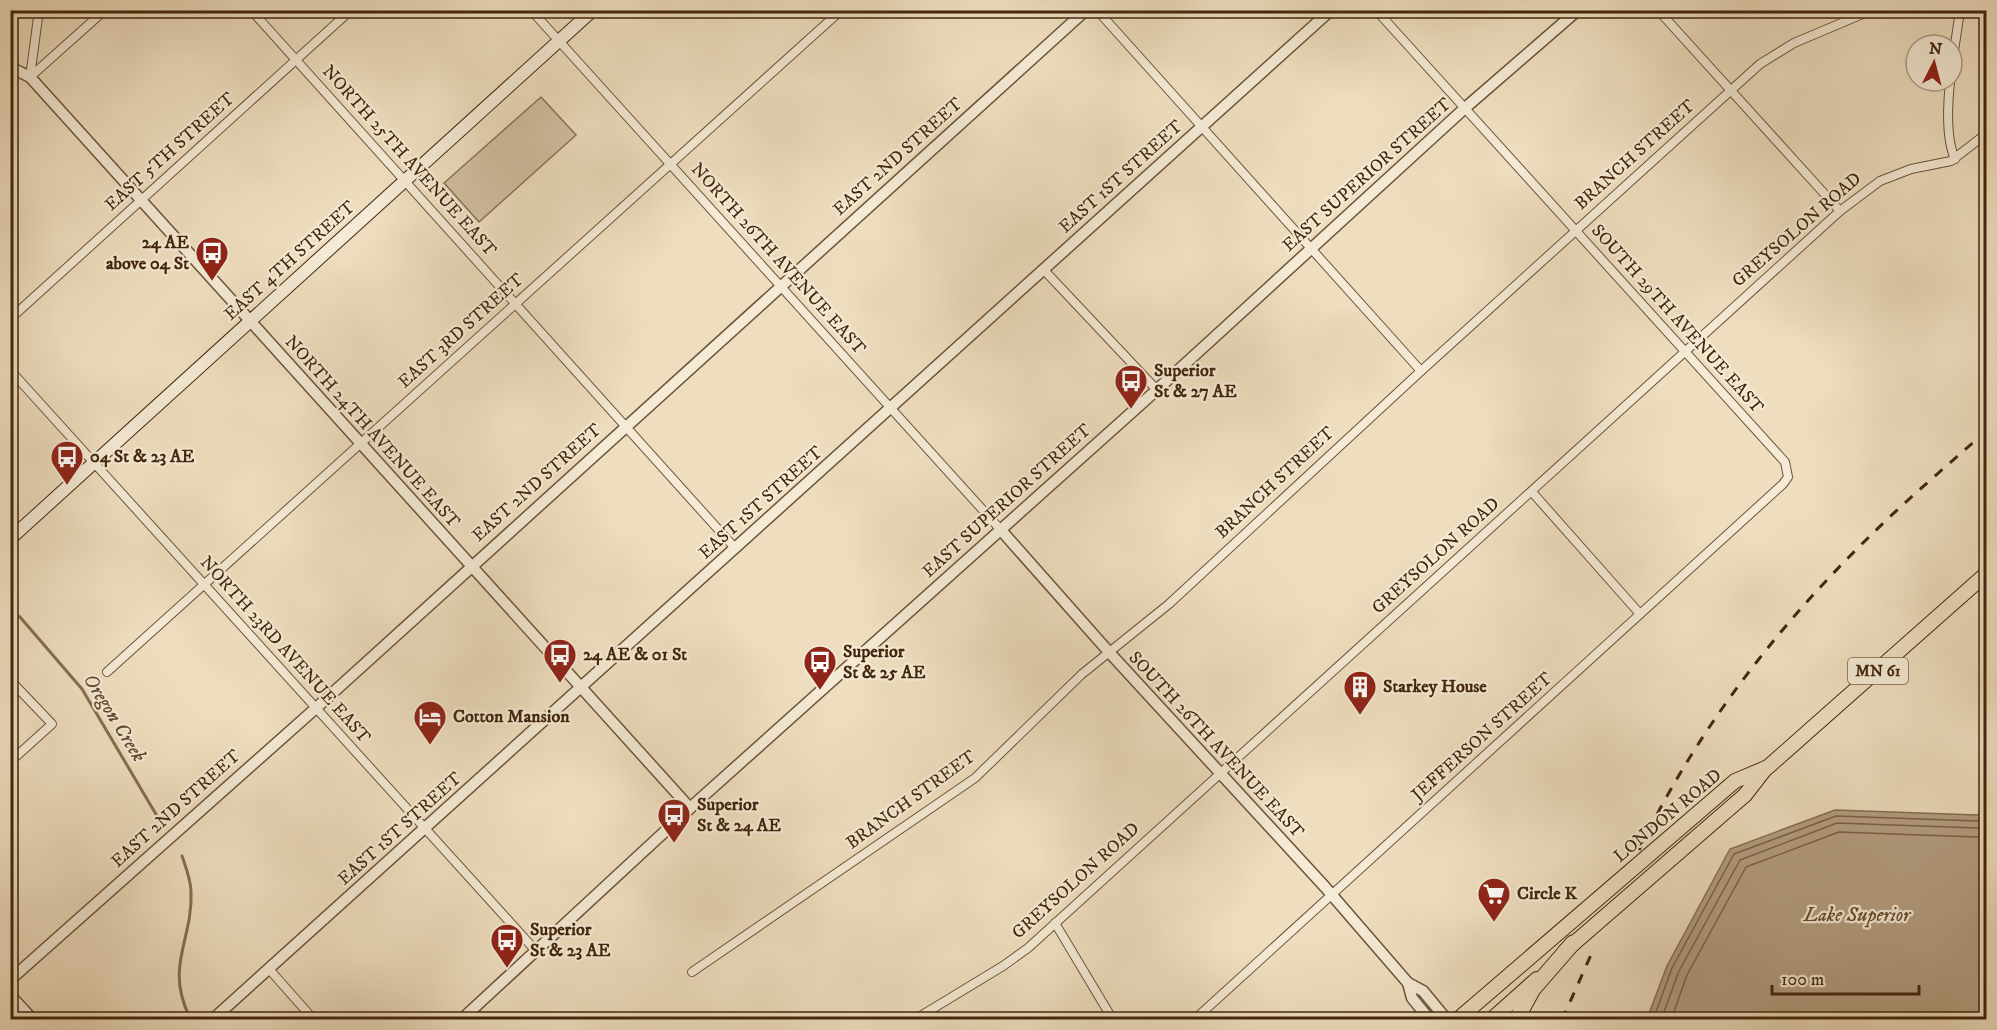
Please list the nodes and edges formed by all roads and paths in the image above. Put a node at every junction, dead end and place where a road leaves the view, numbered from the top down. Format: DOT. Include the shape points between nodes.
graph roads {
  1 [pos="39,10"];
  2 [pos="105,10"];
  3 [pos="251,10"];
  4 [pos="351,10"];
  5 [pos="531,10"];
  6 [pos="593,10"];
  7 [pos="1086,10"];
  8 [pos="1097,10"];
  9 [pos="1331,10"];
  10 [pos="1376,10"];
  11 [pos="1578,10"];
  12 [pos="1658,10"];
  13 [pos="1872,10"];
  14 [pos="1960,10"];
  15 [pos="837,14"];
  16 [pos="559,41"];
  17 [pos="296,60"];
  18 [pos="10,67"];
  19 [pos="30,77"];
  20 [pos="1731,90"];
  21 [pos="1465,108"];
  22 [pos="1201,127"];
  23 [pos="1986,134"];
  24 [pos="1955,159"];
  25 [pos="670,164"];
  26 [pos="405,181"];
  27 [pos="142,200"];
  28 [pos="1840,211"];
  29 [pos="1575,232"];
  30 [pos="1310,249"];
  31 [pos="1043,268"];
  32 [pos="780,286"];
  33 [pos="516,303"];
  34 [pos="10,318"];
  35 [pos="251,321"];
  36 [pos="1685,351"];
  37 [pos="10,370"];
  38 [pos="1421,370"];
  39 [pos="1157,390"];
  40 [pos="890,408"];
  41 [pos="624,426"];
  42 [pos="360,444"];
  43 [pos="94,463"];
  44 [pos="1788,474"];
  45 [pos="1532,492"];
  46 [pos="1000,529"];
  47 [pos="10,539"];
  48 [pos="735,548"];
  49 [pos="471,566"];
  50 [pos="1986,574"];
  51 [pos="205,585"];
  52 [pos="1640,614"];
  53 [pos="1108,651"];
  54 [pos="107,672"];
  55 [pos="10,680"];
  56 [pos="580,689"];
  57 [pos="316,708"];
  58 [pos="10,762"];
  59 [pos="1768,767"];
  60 [pos="1220,773"];
  61 [pos="690,808"];
  62 [pos="424,830"];
  63 [pos="1332,896"];
  64 [pos="1055,923"];
  65 [pos="1573,943"];
  66 [pos="536,951"];
  67 [pos="269,969"];
  68 [pos="692,972"];
  69 [pos="10,980"];
  70 [pos="1408,983"];
  71 [pos="10,996"];
  72 [pos="32,1020"];
  73 [pos="212,1020"];
  74 [pos="314,1020"];
  75 [pos="461,1020"];
  76 [pos="914,1020"];
  77 [pos="1113,1020"];
  78 [pos="1194,1020"];
  79 [pos="1430,1020"];
  80 [pos="1447,1020"];
  81 [pos="1457,1020"];
  82 [pos="1491,1020"];
  83 [pos="1516,1020"];
  1 -- 19 [label="street"];
  2 -- 19 [label="street"];
  3 -- 17 [label="street, NORTH 25TH AVENUE EAST"];
  4 -- 17 [label="street, EAST 5TH STREET"];
  5 -- 16 [label="street, NORTH 26TH AVENUE EAST"];
  6 -- 16 [label="main road, EAST 4TH STREET"];
  7 -- 32 [label="street, EAST 2ND STREET"];
  8 -- 22 [label="street"];
  9 -- 22 [label="street, EAST 1ST STREET"];
  10 -- 21 [label="street, SOUTH 29TH AVENUE EAST"];
  11 -- 21 [label="street, EAST SUPERIOR STREET"];
  12 -- 20 [label="street"];
  13 -- 20 [label="street, BRANCH STREET" via="1780,51"];
  14 -- 24 [label="street" via="1948,119"];
  15 -- 25 [label="street, EAST 3RD STREET"];
  16 -- 25 [label="street, NORTH 26TH AVENUE EAST"];
  16 -- 26 [label="main road, EAST 4TH STREET"];
  17 -- 26 [label="street, NORTH 25TH AVENUE EAST"];
  17 -- 27 [label="street, EAST 5TH STREET"];
  18 -- 19 [label="street"];
  19 -- 27 [label="street, NORTH 24TH AVENUE EAST"];
  20 -- 28 [label="street"];
  20 -- 29 [label="street, BRANCH STREET"];
  21 -- 29 [label="street, SOUTH 29TH AVENUE EAST"];
  21 -- 30 [label="street, EAST SUPERIOR STREET"];
  22 -- 30 [label="street"];
  22 -- 31 [label="street, EAST 1ST STREET"];
  23 -- 24 [label="street, GREYSOLON ROAD"];
  24 -- 28 [label="street, GREYSOLON ROAD" via="1893,175"];
  25 -- 32 [label="street, NORTH 26TH AVENUE EAST"];
  25 -- 33 [label="street, EAST 3RD STREET"];
  26 -- 33 [label="street, NORTH 25TH AVENUE EAST"];
  26 -- 35 [label="main road, EAST 4TH STREET"];
  27 -- 34 [label="street, EAST 5TH STREET"];
  27 -- 35 [label="street, NORTH 24TH AVENUE EAST"];
  28 -- 36 [label="street, GREYSOLON ROAD"];
  29 -- 36 [label="street, SOUTH 29TH AVENUE EAST"];
  29 -- 38 [label="street, BRANCH STREET"];
  30 -- 38 [label="street"];
  30 -- 39 [label="street, EAST SUPERIOR STREET"];
  31 -- 39 [label="street"];
  31 -- 40 [label="street, EAST 1ST STREET"];
  32 -- 40 [label="street, NORTH 26TH AVENUE EAST"];
  32 -- 41 [label="street, EAST 2ND STREET"];
  33 -- 41 [label="street, NORTH 25TH AVENUE EAST"];
  33 -- 42 [label="street, EAST 3RD STREET"];
  35 -- 42 [label="street, NORTH 24TH AVENUE EAST"];
  35 -- 43 [label="main road, EAST 4TH STREET"];
  36 -- 44 [label="street, SOUTH 29TH AVENUE EAST" via="1785,462"];
  36 -- 45 [label="street, GREYSOLON ROAD"];
  37 -- 43 [label="street, NORTH 23RD AVENUE EAST"];
  38 -- 53 [label="street, BRANCH STREET" via="1169,604"];
  39 -- 46 [label="street, EAST SUPERIOR STREET"];
  40 -- 46 [label="street, NORTH 26TH AVENUE EAST"];
  40 -- 48 [label="street, EAST 1ST STREET"];
  41 -- 48 [label="street, NORTH 25TH AVENUE EAST"];
  41 -- 49 [label="street, EAST 2ND STREET"];
  42 -- 49 [label="street, NORTH 24TH AVENUE EAST"];
  42 -- 51 [label="street, EAST 3RD STREET"];
  43 -- 47 [label="main road, EAST 4TH STREET"];
  43 -- 51 [label="street, NORTH 23RD AVENUE EAST"];
  44 -- 52 [label="street, JEFFERSON STREET" via="1783,484"];
  45 -- 52 [label="street"];
  45 -- 60 [label="street, GREYSOLON ROAD"];
  46 -- 53 [label="street, SOUTH 26TH AVENUE EAST"];
  46 -- 61 [label="street, EAST SUPERIOR STREET"];
  48 -- 56 [label="street, EAST 1ST STREET"];
  49 -- 56 [label="street, NORTH 24TH AVENUE EAST"];
  49 -- 57 [label="street, EAST 2ND STREET"];
  50 -- 59 [label="highway, LONDON ROAD / MN 61"];
  51 -- 54 [label="street, EAST 3RD STREET"];
  51 -- 57 [label="street, NORTH 23RD AVENUE EAST"];
  52 -- 63 [label="street, JEFFERSON STREET"];
  53 -- 60 [label="street, SOUTH 26TH AVENUE EAST"];
  53 -- 68 [label="street, BRANCH STREET" via="965,786"];
  55 -- 58 [label="street" via="52,724"];
  56 -- 61 [label="street, NORTH 24TH AVENUE EAST"];
  56 -- 62 [label="street, EAST 1ST STREET"];
  57 -- 62 [label="street, NORTH 23RD AVENUE EAST"];
  57 -- 69 [label="street, EAST 2ND STREET"];
  59 -- 65 [label="highway, MN 61" via="1745,795"];
  59 -- 81 [label="highway, LONDON ROAD / MN 61" via="1735,781"];
  60 -- 63 [label="street, SOUTH 26TH AVENUE EAST"];
  60 -- 64 [label="street, GREYSOLON ROAD"];
  61 -- 66 [label="street, EAST SUPERIOR STREET"];
  62 -- 66 [label="street, NORTH 23RD AVENUE EAST"];
  62 -- 67 [label="street, EAST 1ST STREET"];
  63 -- 70 [label="street, SOUTH 26TH AVENUE EAST"];
  63 -- 78 [label="street, JEFFERSON STREET"];
  64 -- 76 [label="street, GREYSOLON ROAD" via="1003,966"];
  64 -- 77 [label="street"];
  65 -- 82 [label="highway, MN 61"];
  65 -- 83 [label="highway" via="1533,989"];
  66 -- 75 [label="street, EAST SUPERIOR STREET"];
  67 -- 73 [label="street, EAST 1ST STREET"];
  67 -- 74 [label="street"];
  70 -- 79 [label="street, SOUTH 26TH AVENUE EAST" via="1413,998"];
  70 -- 80 [label="street, SOUTH 26TH AVENUE EAST" via="1423,990"];
  71 -- 72 [label="main road"];
}
